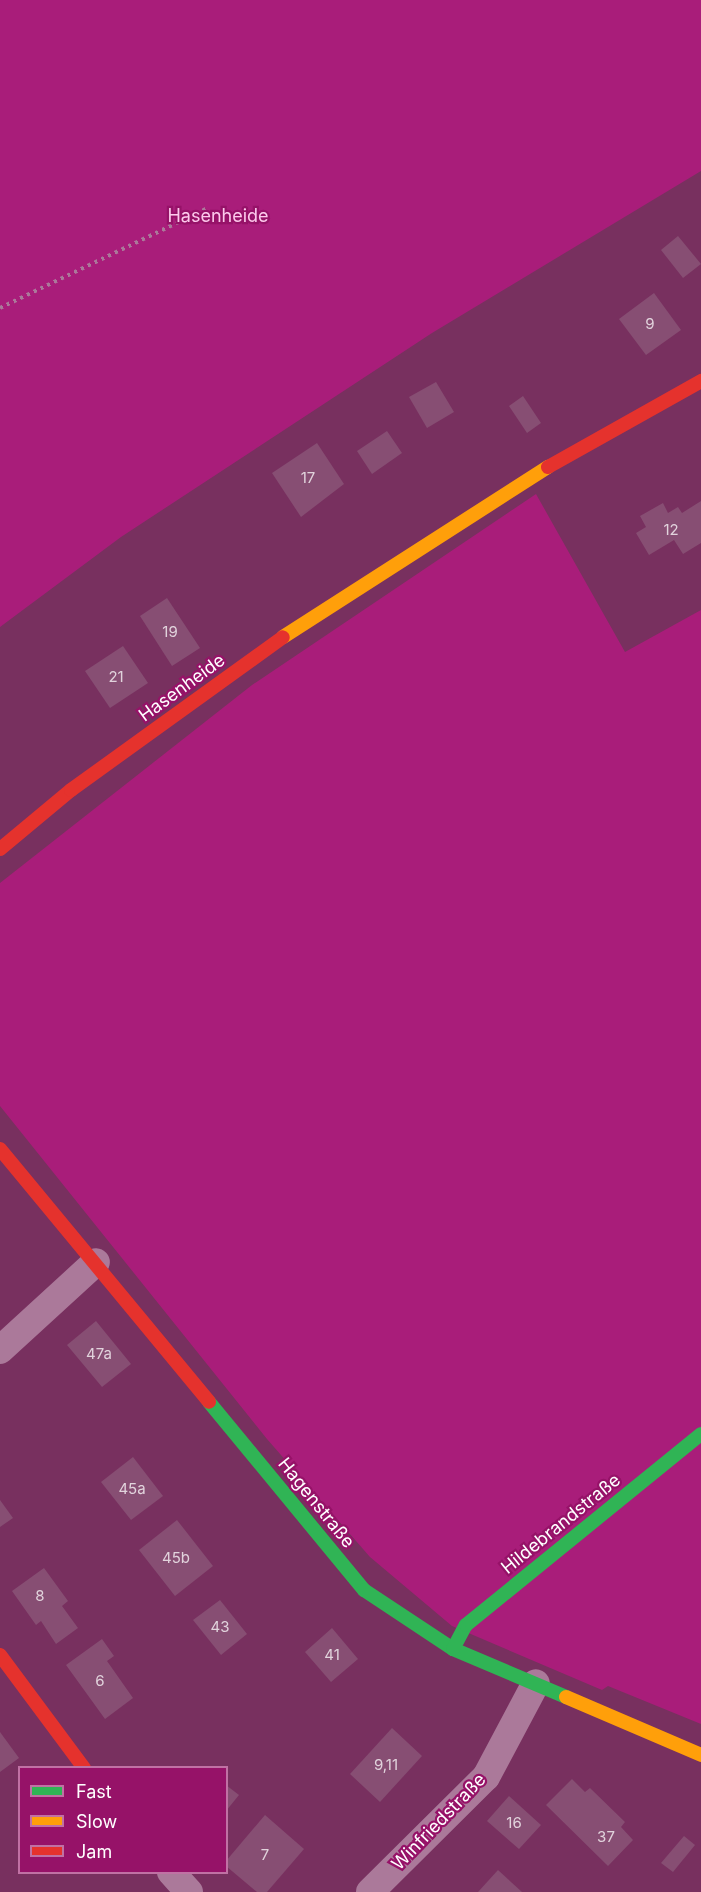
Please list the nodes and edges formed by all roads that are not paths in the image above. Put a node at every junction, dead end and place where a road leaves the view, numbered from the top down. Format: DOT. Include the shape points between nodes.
graph roads {
  1 [pos="701,381"];
  2 [pos="0,849"];
  3 [pos="0,1149"];
  4 [pos="96,1262"];
  5 [pos="0,1350"];
  6 [pos="701,1434"];
  7 [pos="453,1649"];
  8 [pos="0,1655"];
  9 [pos="536,1683"];
  10 [pos="701,1755"];
  11 [pos="83,1766"];
  12 [pos="173,1874"];
  13 [pos="189,1892"];
  14 [pos="370,1892"];
  1 -- 2 [label="street, Hasenheide" via="518,484 293,630 71,790"];
  3 -- 4 [label="street, Hagenstraße"];
  4 -- 5 [label="street"];
  4 -- 7 [label="street, Hagenstraße" via="364,1590"];
  6 -- 7 [label="street, Hildebrandstraße" via="466,1625"];
  7 -- 9 [label="street, Hagenstraße"];
  8 -- 11 [label="street"];
  9 -- 10 [label="street, Hagenstraße"];
  9 -- 14 [label="street, Winfriedstraße" via="486,1777"];
  12 -- 13 [label="street"];
}
